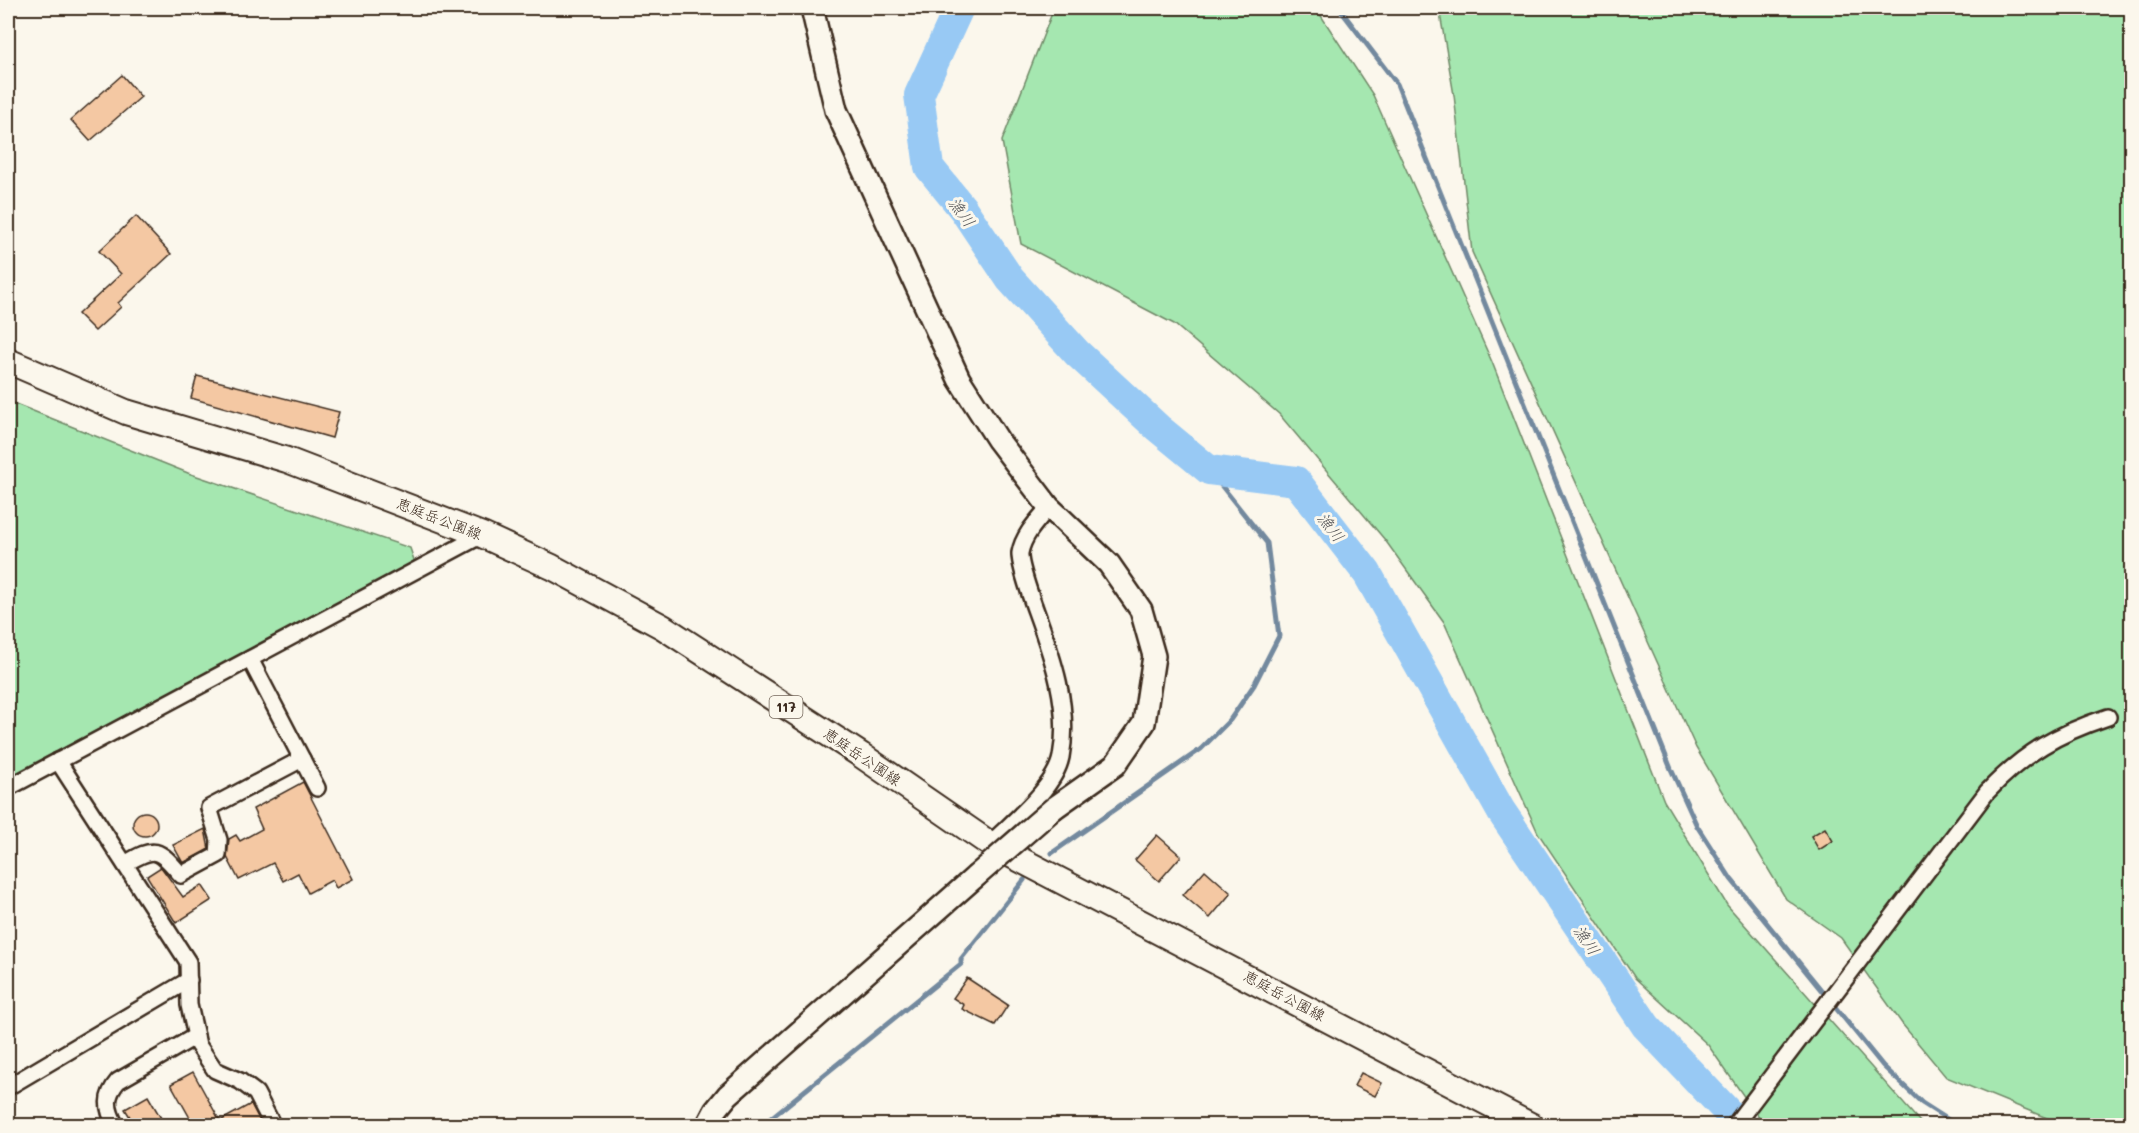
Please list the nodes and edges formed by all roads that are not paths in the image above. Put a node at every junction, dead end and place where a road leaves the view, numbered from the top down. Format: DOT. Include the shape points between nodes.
graph roads {
  1 [pos="812,8"];
  2 [pos="8,361"];
  3 [pos="1049,507"];
  4 [pos="482,535"];
  5 [pos="250,659"];
  6 [pos="2108,717"];
  7 [pos="302,759"];
  8 [pos="58,761"];
  9 [pos="8,788"];
  10 [pos="317,788"];
  11 [pos="990,844"];
  12 [pos="125,864"];
  13 [pos="189,980"];
  14 [pos="196,1036"];
  15 [pos="8,1087"];
  16 [pos="116,1125"];
  17 [pos="273,1125"];
  18 [pos="707,1125"];
  19 [pos="1532,1125"];
  20 [pos="1734,1125"];
  1 -- 3 [label="street" via="836,110 959,379 998,440"];
  2 -- 4 [label="main road, 恵庭岳公園線 / 117" via="126,412 287,460"];
  3 -- 11 [label="street" via="1030,529 1020,554 1053,660 1063,710 1061,758 1039,797"];
  3 -- 18 [label="street, bridge" via="1109,564 1141,610 1154,656 1144,723 1115,765 1054,808 975,877 728,1095"];
  4 -- 5 [label="street"];
  4 -- 11 [label="main road, 恵庭岳公園線 / 117" via="552,567 663,627"];
  5 -- 7 [label="street"];
  5 -- 8 [label="street"];
  6 -- 20 [label="street" via="2072,729 2038,747 1987,792"];
  7 -- 10 [label="street"];
  7 -- 12 [label="street" via="209,808 219,840 218,855 180,875 159,853 147,851"];
  8 -- 9 [label="street"];
  8 -- 12 [label="street"];
  11 -- 19 [label="main road, 恵庭岳公園線 / 117"];
  12 -- 13 [label="street" via="188,962"];
  13 -- 14 [label="street" via="189,1005"];
  13 -- 15 [label="street"];
  14 -- 16 [label="street" via="118,1081 109,1091 107,1107"];
  14 -- 17 [label="street" via="215,1070 256,1093"];
}
